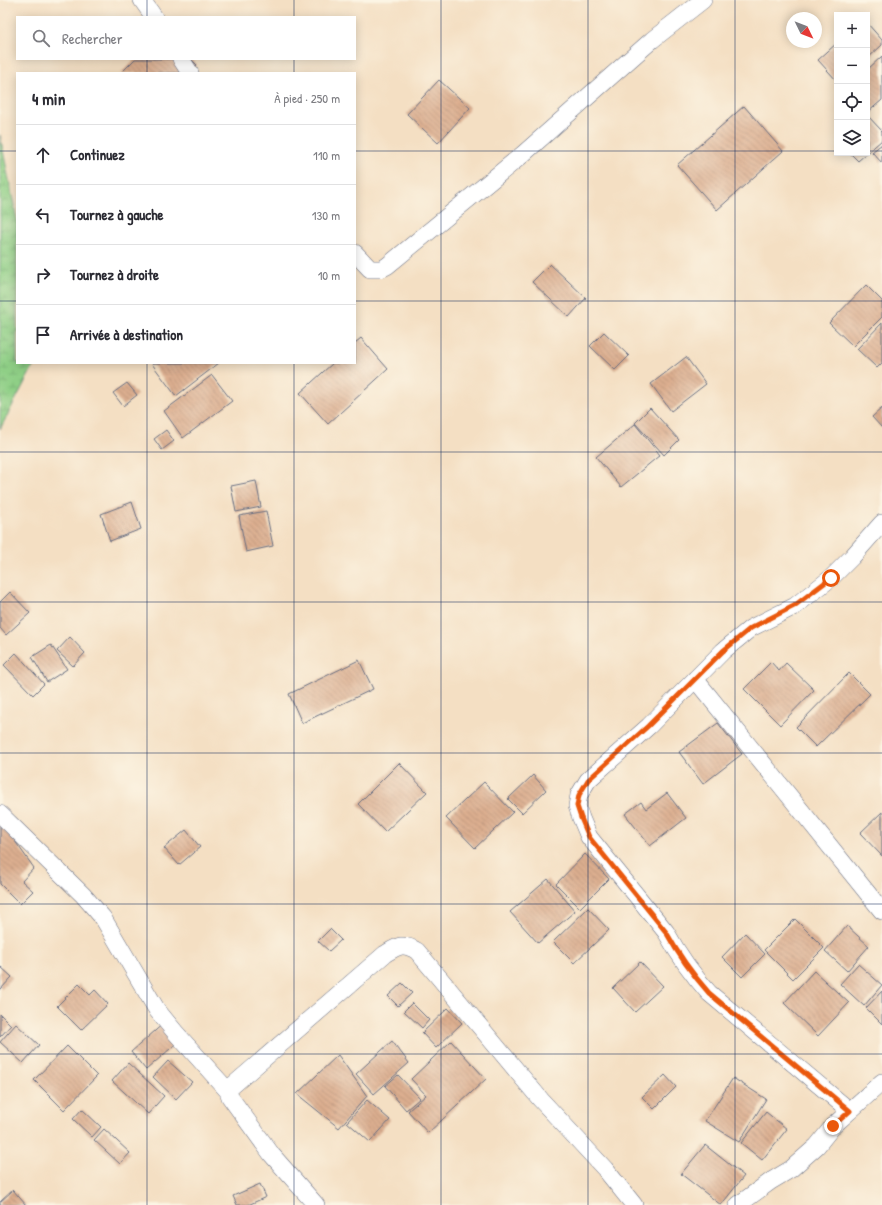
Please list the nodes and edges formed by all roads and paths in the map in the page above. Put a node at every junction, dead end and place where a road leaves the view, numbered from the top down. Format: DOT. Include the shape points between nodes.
graph roads {
  1 [pos="142,0"];
  2 [pos="703,0"];
  3 [pos="153,16"];
  4 [pos="182,60"];
  5 [pos="189,72"];
  6 [pos="356,254"];
  7 [pos="882,523"];
  8 [pos="695,680"];
  9 [pos="0,814"];
  10 [pos="882,910"];
  11 [pos="882,1082"];
  12 [pos="228,1091"];
  13 [pos="850,1111"];
  14 [pos="316,1205"];
  15 [pos="634,1205"];
  16 [pos="738,1205"];
  1 -- 3 [label="street"];
  2 -- 6 [label="street" via="652,40 522,155 387,266 370,269"];
  4 -- 5 [label="street"];
  7 -- 8 [label="street" via="831,578 794,606 751,628 723,651"];
  8 -- 10 [label="street"];
  8 -- 13 [label="street" via="588,780 579,795 577,806 581,818 589,837 666,932 695,977 709,993"];
  9 -- 12 [label="street" via="103,918 157,1010"];
  11 -- 13 [label="street"];
  12 -- 14 [label="street" via="234,1104 272,1155"];
  12 -- 15 [label="street" via="385,954 404,945 417,951 541,1100 605,1169"];
  13 -- 16 [label="street" via="791,1169"];
}
